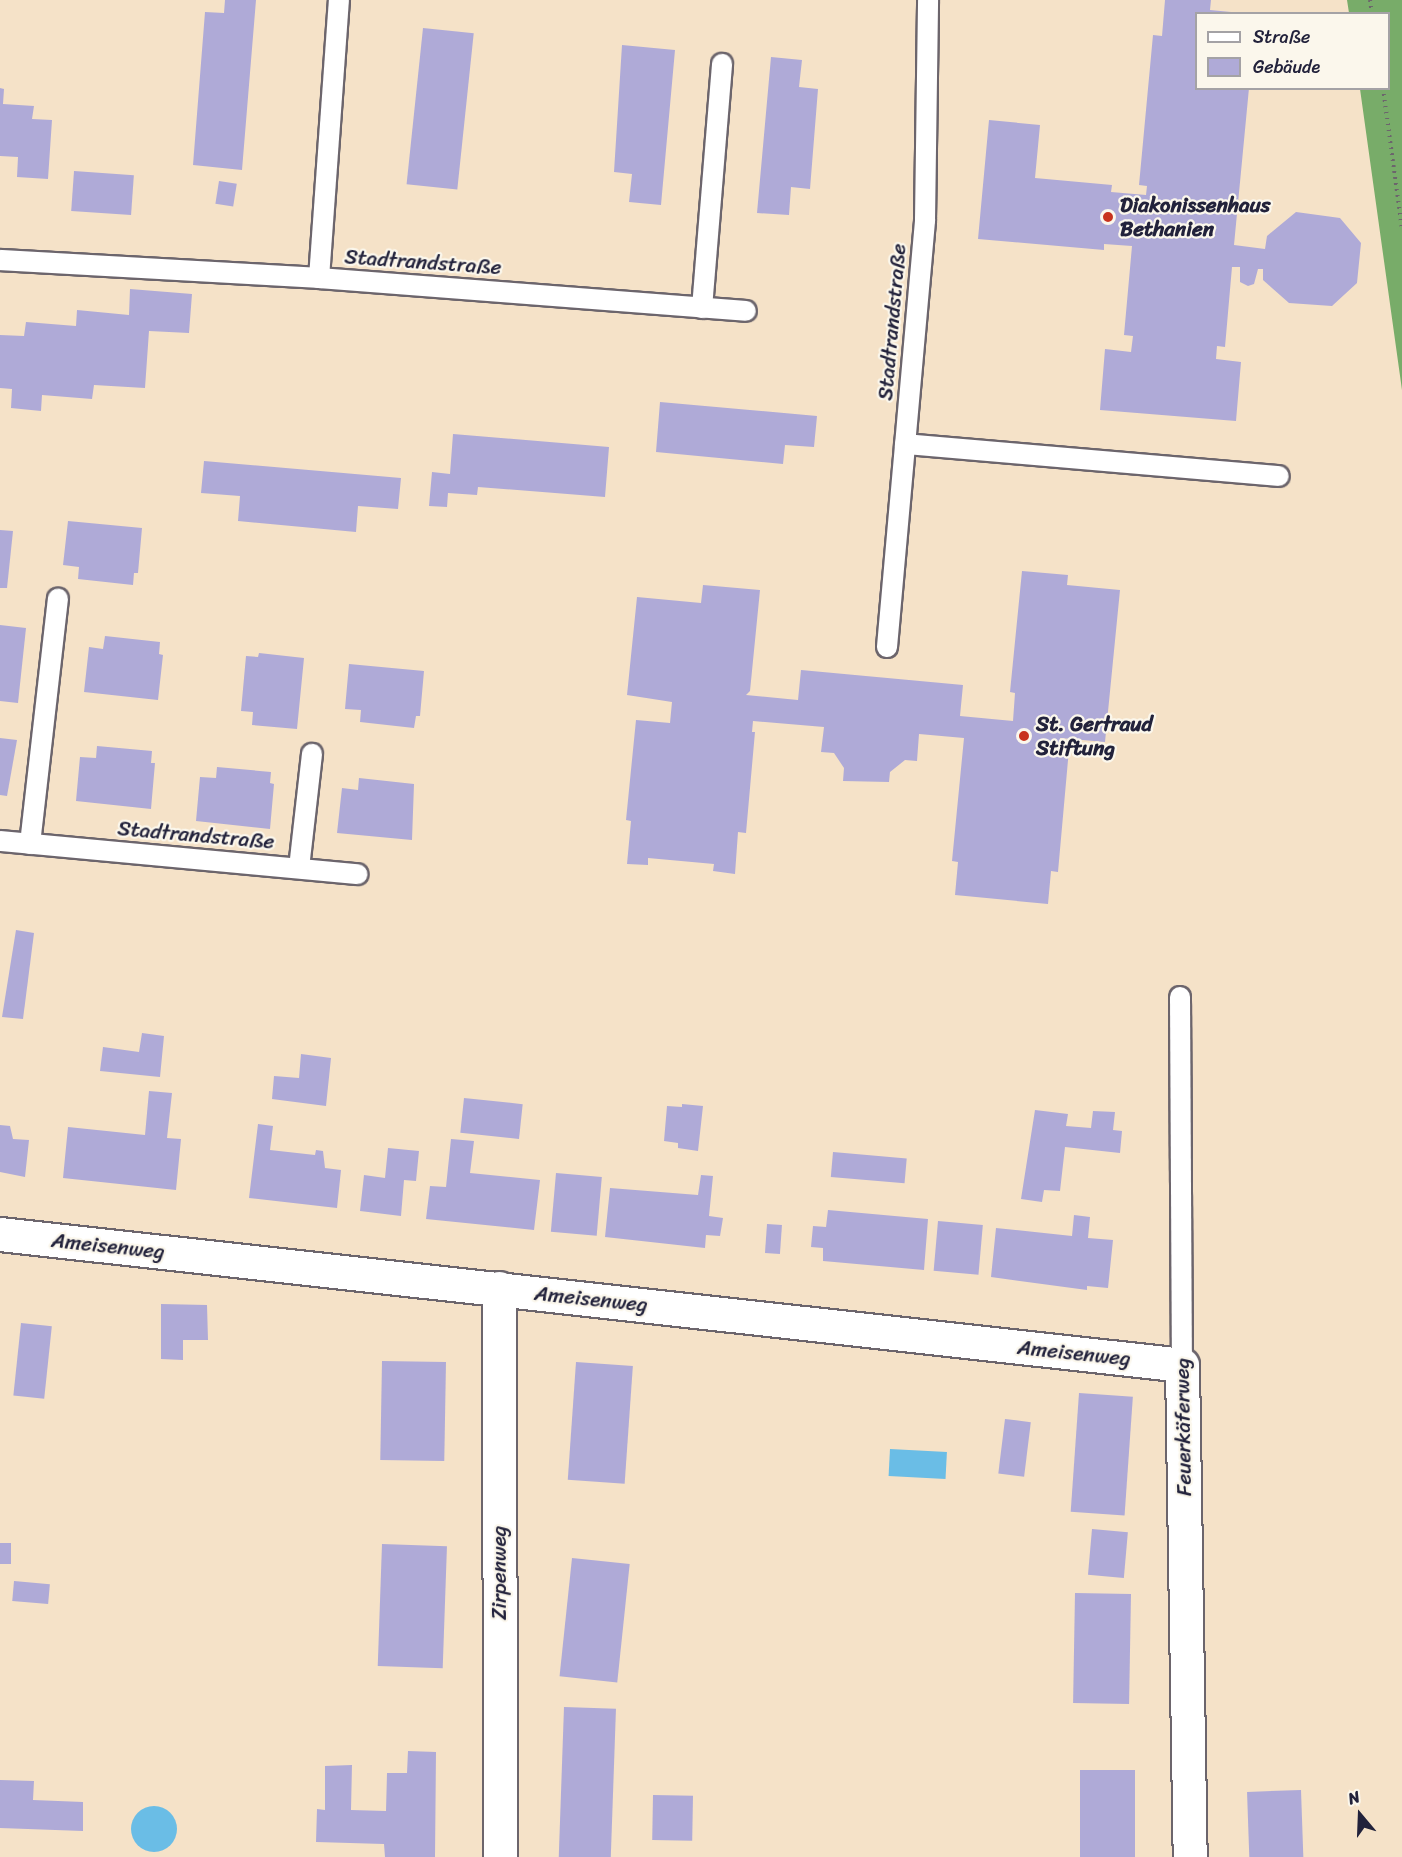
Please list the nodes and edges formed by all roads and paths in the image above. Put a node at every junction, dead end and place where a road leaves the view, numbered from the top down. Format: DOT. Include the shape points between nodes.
graph roads {
  1 [pos="339,0"];
  2 [pos="928,0"];
  3 [pos="722,64"];
  4 [pos="1383,90"];
  5 [pos="1402,228"];
  6 [pos="0,260"];
  7 [pos="319,278"];
  8 [pos="702,308"];
  9 [pos="746,311"];
  10 [pos="905,444"];
  11 [pos="1279,476"];
  12 [pos="58,599"];
  13 [pos="887,647"];
  14 [pos="312,754"];
  15 [pos="0,841"];
  16 [pos="30,844"];
  17 [pos="299,868"];
  18 [pos="357,874"];
  19 [pos="1180,997"];
  20 [pos="0,1234"];
  21 [pos="499,1288"];
  22 [pos="1182,1365"];
  23 [pos="500,1857"];
  24 [pos="1190,1857"];
  1 -- 7 [label="lane, Stadtrandstraße"];
  2 -- 10 [label="lane, Stadtrandstraße" via="925,220"];
  3 -- 8 [label="lane"];
  4 -- 5 [label="path"];
  6 -- 7 [label="lane, Stadtrandstraße"];
  7 -- 8 [label="lane, Stadtrandstraße"];
  8 -- 9 [label="lane, Stadtrandstraße"];
  10 -- 11 [label="lane"];
  10 -- 13 [label="lane, Stadtrandstraße"];
  12 -- 16 [label="lane"];
  14 -- 17 [label="lane"];
  15 -- 16 [label="lane, Stadtrandstraße"];
  16 -- 17 [label="lane, Stadtrandstraße"];
  17 -- 18 [label="lane, Stadtrandstraße"];
  19 -- 22 [label="lane, Feuerkäferweg"];
  20 -- 21 [label="street, Ameisenweg"];
  21 -- 22 [label="street, Ameisenweg"];
  21 -- 23 [label="street, Zirpenweg"];
  22 -- 24 [label="street, Feuerkäferweg"];
}
